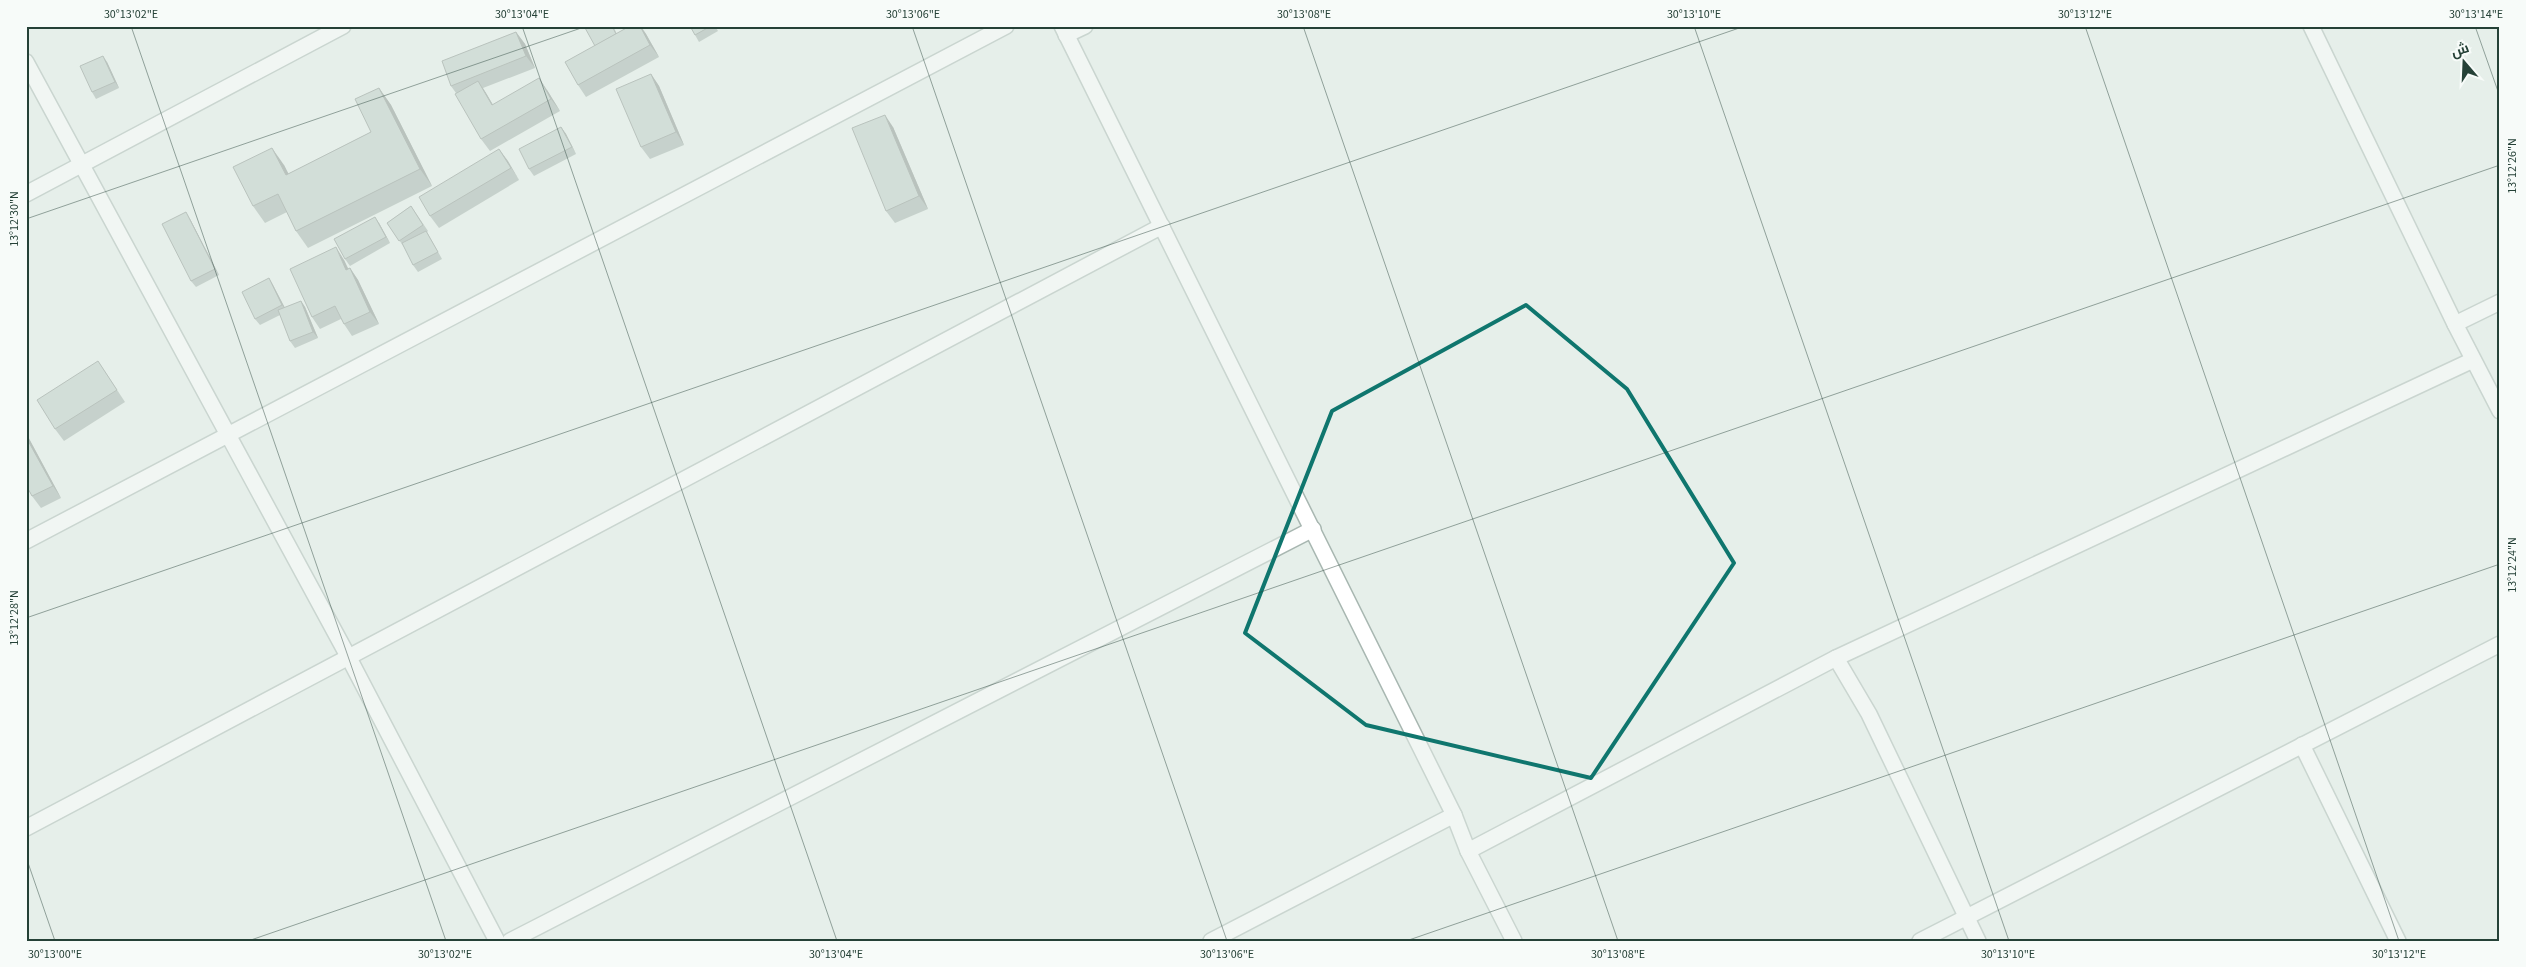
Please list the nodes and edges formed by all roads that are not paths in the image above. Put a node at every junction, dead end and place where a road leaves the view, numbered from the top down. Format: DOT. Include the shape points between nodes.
graph roads {
  1 [pos="343,26"];
  2 [pos="1006,26"];
  3 [pos="1085,26"];
  4 [pos="2311,26"];
  5 [pos="1064,31"];
  6 [pos="26,62"];
  7 [pos="81,165"];
  8 [pos="26,194"];
  9 [pos="1162,226"];
  10 [pos="2500,302"];
  11 [pos="2455,324"];
  12 [pos="2473,360"];
  13 [pos="2500,411"];
  14 [pos="228,434"];
  15 [pos="1313,529"];
  16 [pos="26,541"];
  17 [pos="2500,644"];
  18 [pos="349,658"];
  19 [pos="1836,658"];
  20 [pos="2302,745"];
  21 [pos="1454,815"];
  22 [pos="26,828"];
  23 [pos="1468,851"];
  24 [pos="1966,917"];
  25 [pos="497,941"];
  26 [pos="510,941"];
  27 [pos="1211,941"];
  28 [pos="1514,941"];
  29 [pos="1920,941"];
  30 [pos="1978,941"];
  31 [pos="2398,941"];
  1 -- 7 [label="street"];
  2 -- 14 [label="street"];
  3 -- 5 [label="street"];
  4 -- 11 [label="street"];
  5 -- 9 [label="street"];
  6 -- 7 [label="street"];
  7 -- 8 [label="street"];
  7 -- 14 [label="street"];
  9 -- 15 [label="street"];
  9 -- 18 [label="street"];
  10 -- 11 [label="street"];
  11 -- 12 [label="street"];
  12 -- 13 [label="street"];
  12 -- 19 [label="street"];
  14 -- 16 [label="street"];
  14 -- 18 [label="street"];
  15 -- 21 [label="street"];
  15 -- 26 [label="street"];
  17 -- 20 [label="street"];
  18 -- 22 [label="street"];
  18 -- 25 [label="street"];
  19 -- 23 [label="street"];
  19 -- 24 [label="street" via="1869,714"];
  20 -- 24 [label="street"];
  20 -- 31 [label="street"];
  21 -- 23 [label="street"];
  21 -- 27 [label="street"];
  23 -- 28 [label="street"];
  24 -- 29 [label="street"];
  24 -- 30 [label="street"];
}
